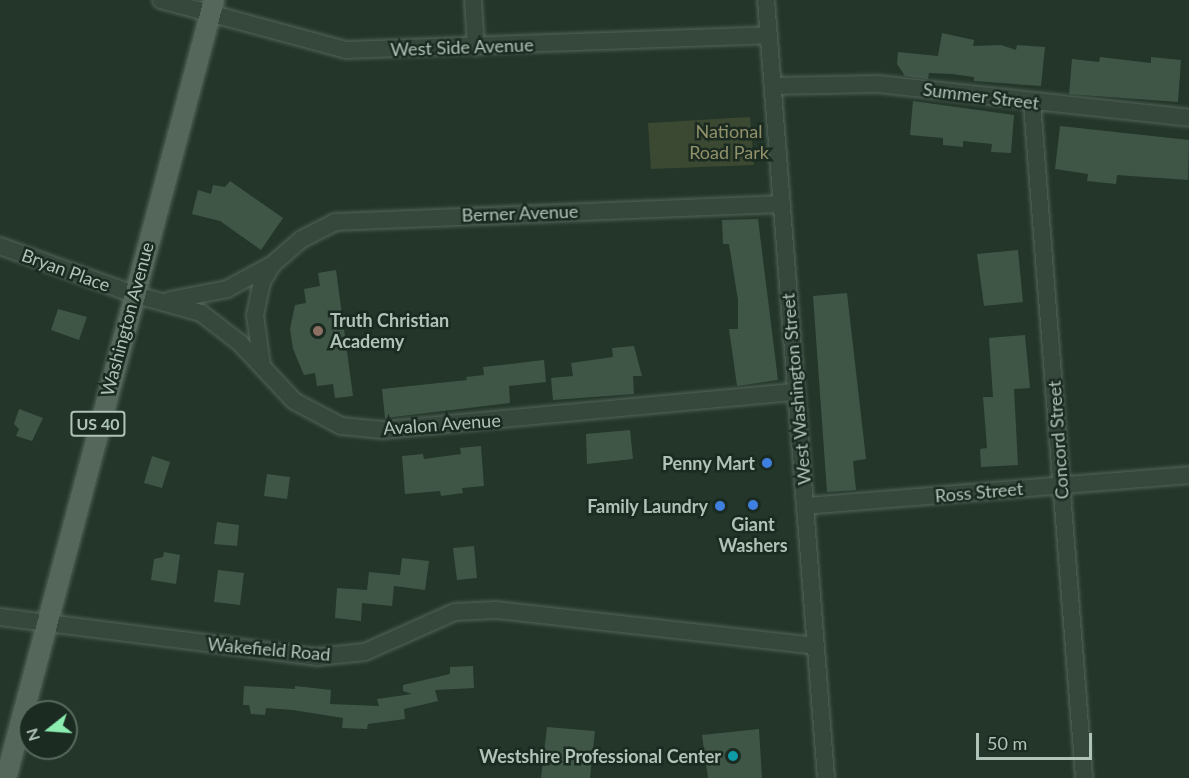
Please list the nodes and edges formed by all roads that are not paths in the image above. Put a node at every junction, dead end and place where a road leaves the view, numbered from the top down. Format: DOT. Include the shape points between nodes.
graph roads {
  1 [pos="161,0"];
  2 [pos="473,0"];
  3 [pos="766,0"];
  4 [pos="213,6"];
  5 [pos="769,35"];
  6 [pos="476,47"];
  7 [pos="773,86"];
  8 [pos="1032,103"];
  9 [pos="1189,118"];
  10 [pos="781,204"];
  11 [pos="0,246"];
  12 [pos="273,264"];
  13 [pos="239,282"];
  14 [pos="133,294"];
  15 [pos="165,302"];
  16 [pos="255,315"];
  17 [pos="263,370"];
  18 [pos="796,392"];
  19 [pos="1189,475"];
  20 [pos="1061,485"];
  21 [pos="805,506"];
  22 [pos="0,617"];
  23 [pos="46,625"];
  24 [pos="816,646"];
  25 [pos="6,778"];
  26 [pos="826,778"];
  27 [pos="1084,778"];
  1 -- 4 [label="street, West Side Avenue"];
  2 -- 6 [label="street"];
  3 -- 5 [label="street, West Washington Street"];
  4 -- 6 [label="street, West Side Avenue" via="346,50"];
  4 -- 14 [label="main road, Washington Avenue / US 40"];
  5 -- 6 [label="street, West Side Avenue"];
  5 -- 7 [label="street, West Washington Street"];
  7 -- 8 [label="street, Summer Street" via="878,84"];
  7 -- 10 [label="street, West Washington Street"];
  8 -- 9 [label="street, Summer Street"];
  8 -- 20 [label="street, Concord Street"];
  10 -- 12 [label="street, Berner Avenue" via="355,219 318,229"];
  10 -- 18 [label="street, West Washington Street"];
  11 -- 14 [label="street, Bryan Place"];
  12 -- 13 [label="street, Berner Avenue"];
  12 -- 16 [label="street, Berner Avenue" via="262,282"];
  13 -- 15 [label="street, Berner Avenue" via="227,289"];
  13 -- 16 [label="street"];
  14 -- 15 [label="street, Avalon Avenue"];
  14 -- 23 [label="main road, Washington Avenue / US 40"];
  15 -- 17 [label="street, Avalon Avenue" via="183,305 223,327"];
  16 -- 17 [label="street, Berner Avenue" via="254,334"];
  17 -- 18 [label="street, Avalon Avenue" via="310,412 341,426 384,430"];
  18 -- 21 [label="street, West Washington Street"];
  19 -- 20 [label="street, Ross Street"];
  20 -- 21 [label="street, Ross Street"];
  20 -- 27 [label="street, Concord Street"];
  21 -- 24 [label="street, West Washington Street"];
  22 -- 23 [label="street, Wakefield Road"];
  23 -- 24 [label="street, Wakefield Road" via="317,657 365,652 454,612 496,610"];
  23 -- 25 [label="main road, Washington Avenue / US 40"];
  24 -- 26 [label="street, West Washington Street"];
}
